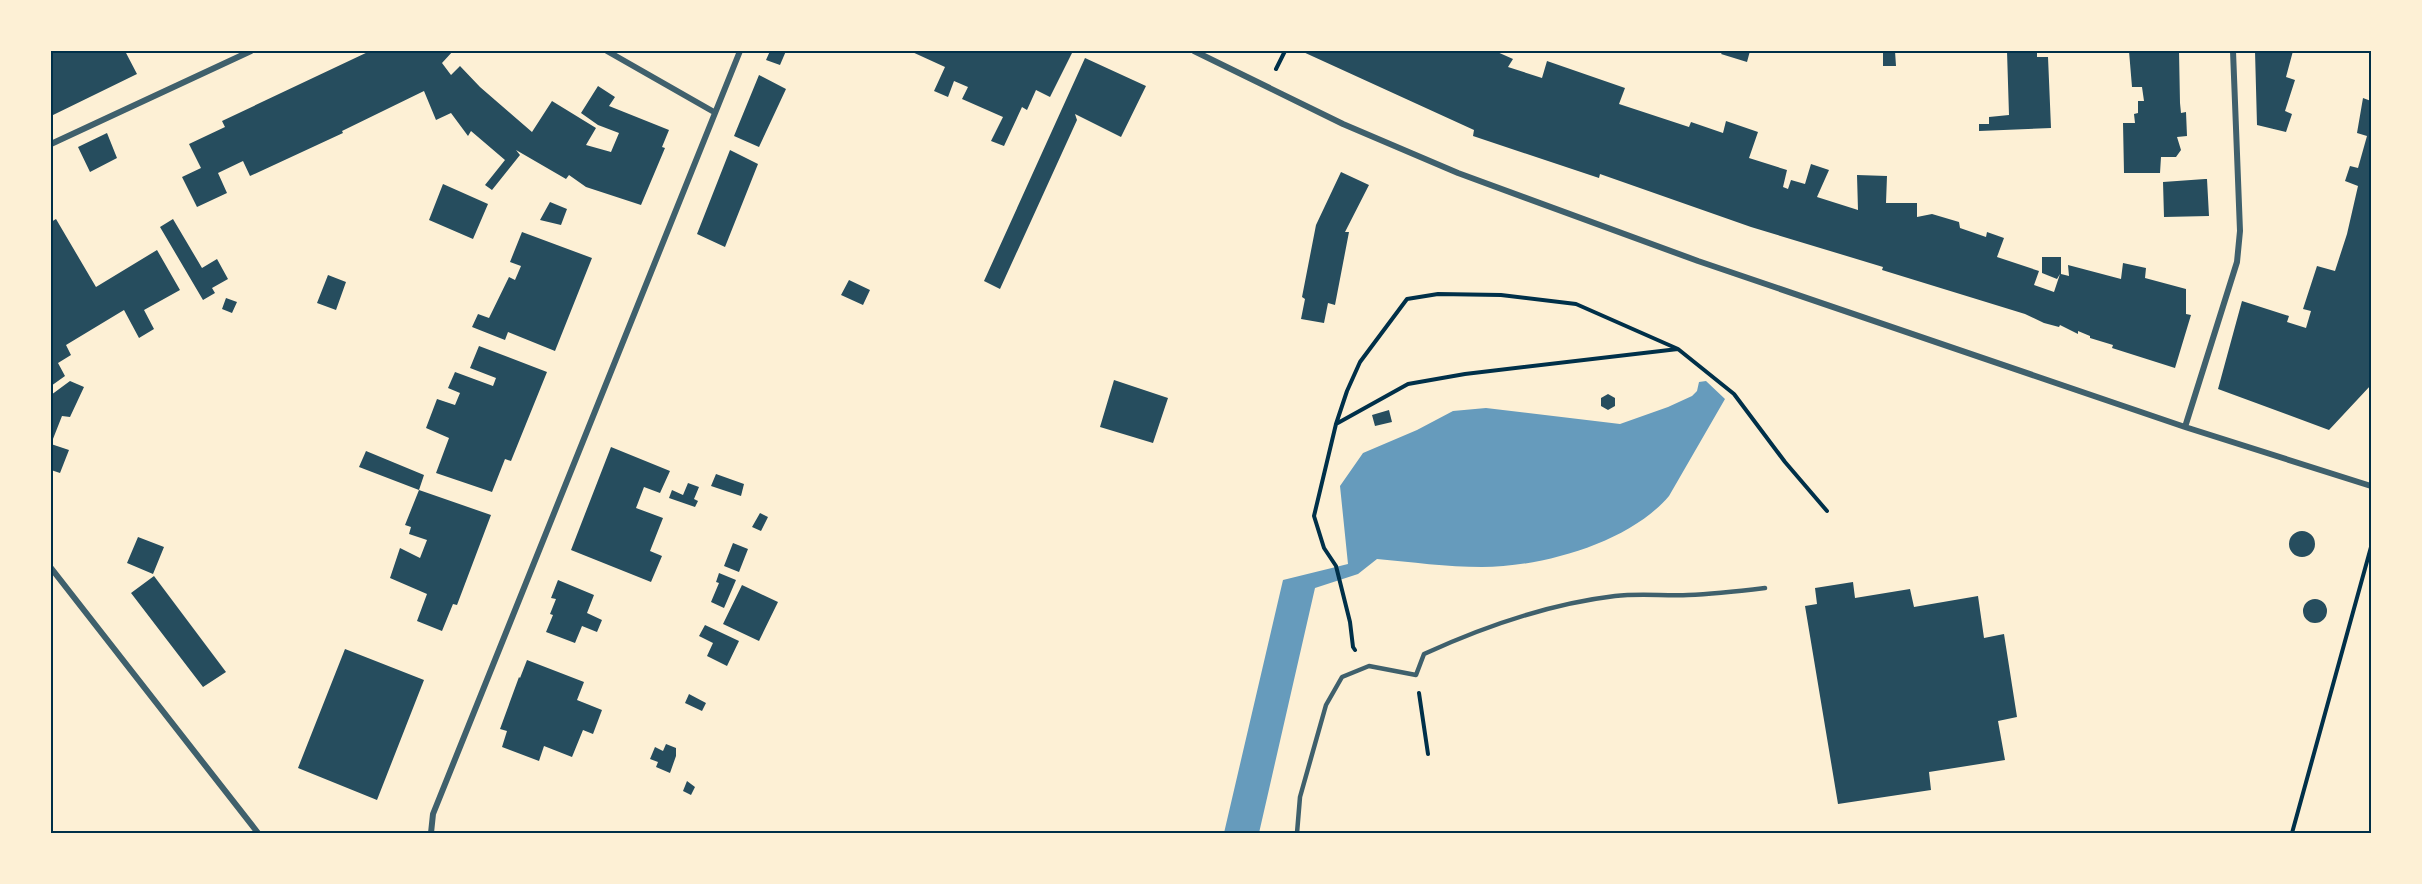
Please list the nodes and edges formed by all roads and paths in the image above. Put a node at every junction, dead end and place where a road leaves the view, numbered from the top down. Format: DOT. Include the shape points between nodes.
graph roads {
  1 [pos="251,51"];
  2 [pos="607,51"];
  3 [pos="740,51"];
  4 [pos="1194,51"];
  5 [pos="2233,51"];
  6 [pos="714,112"];
  7 [pos="51,144"];
  8 [pos="1678,349"];
  9 [pos="1336,424"];
  10 [pos="2184,426"];
  11 [pos="2371,486"];
  12 [pos="1827,512"];
  13 [pos="2371,547"];
  14 [pos="51,568"];
  15 [pos="1765,588"];
  16 [pos="1369,666"];
  17 [pos="1416,675"];
  18 [pos="1428,754"];
  19 [pos="258,833"];
  20 [pos="431,833"];
  21 [pos="1297,833"];
  22 [pos="2292,833"];
  1 -- 7 [label="street"];
  2 -- 6 [label="street"];
  3 -- 6 [label="street"];
  4 -- 10 [label="street" via="1343,124 1458,173 1698,261"];
  5 -- 10 [label="street" via="2240,231 2237,262"];
  6 -- 20 [label="street" via="433,814"];
  8 -- 9 [label="path" via="1408,384"];
  8 -- 9 [label="path" via="1576,304 1501,295 1437,294 1407,299 1360,362"];
  8 -- 12 [label="path" via="1734,394"];
  9 -- 16 [label="path" via="1314,516 1324,548 1336,566 1353,647"];
  10 -- 11 [label="street"];
  13 -- 22 [label="path"];
  14 -- 19 [label="street"];
  15 -- 17 [label="lane" via="1687,595 1641,593 1529,612 1424,654"];
  16 -- 17 [label="lane"];
  16 -- 21 [label="lane" via="1342,677 1326,705 1300,797"];
  17 -- 18 [label="path"];
}
